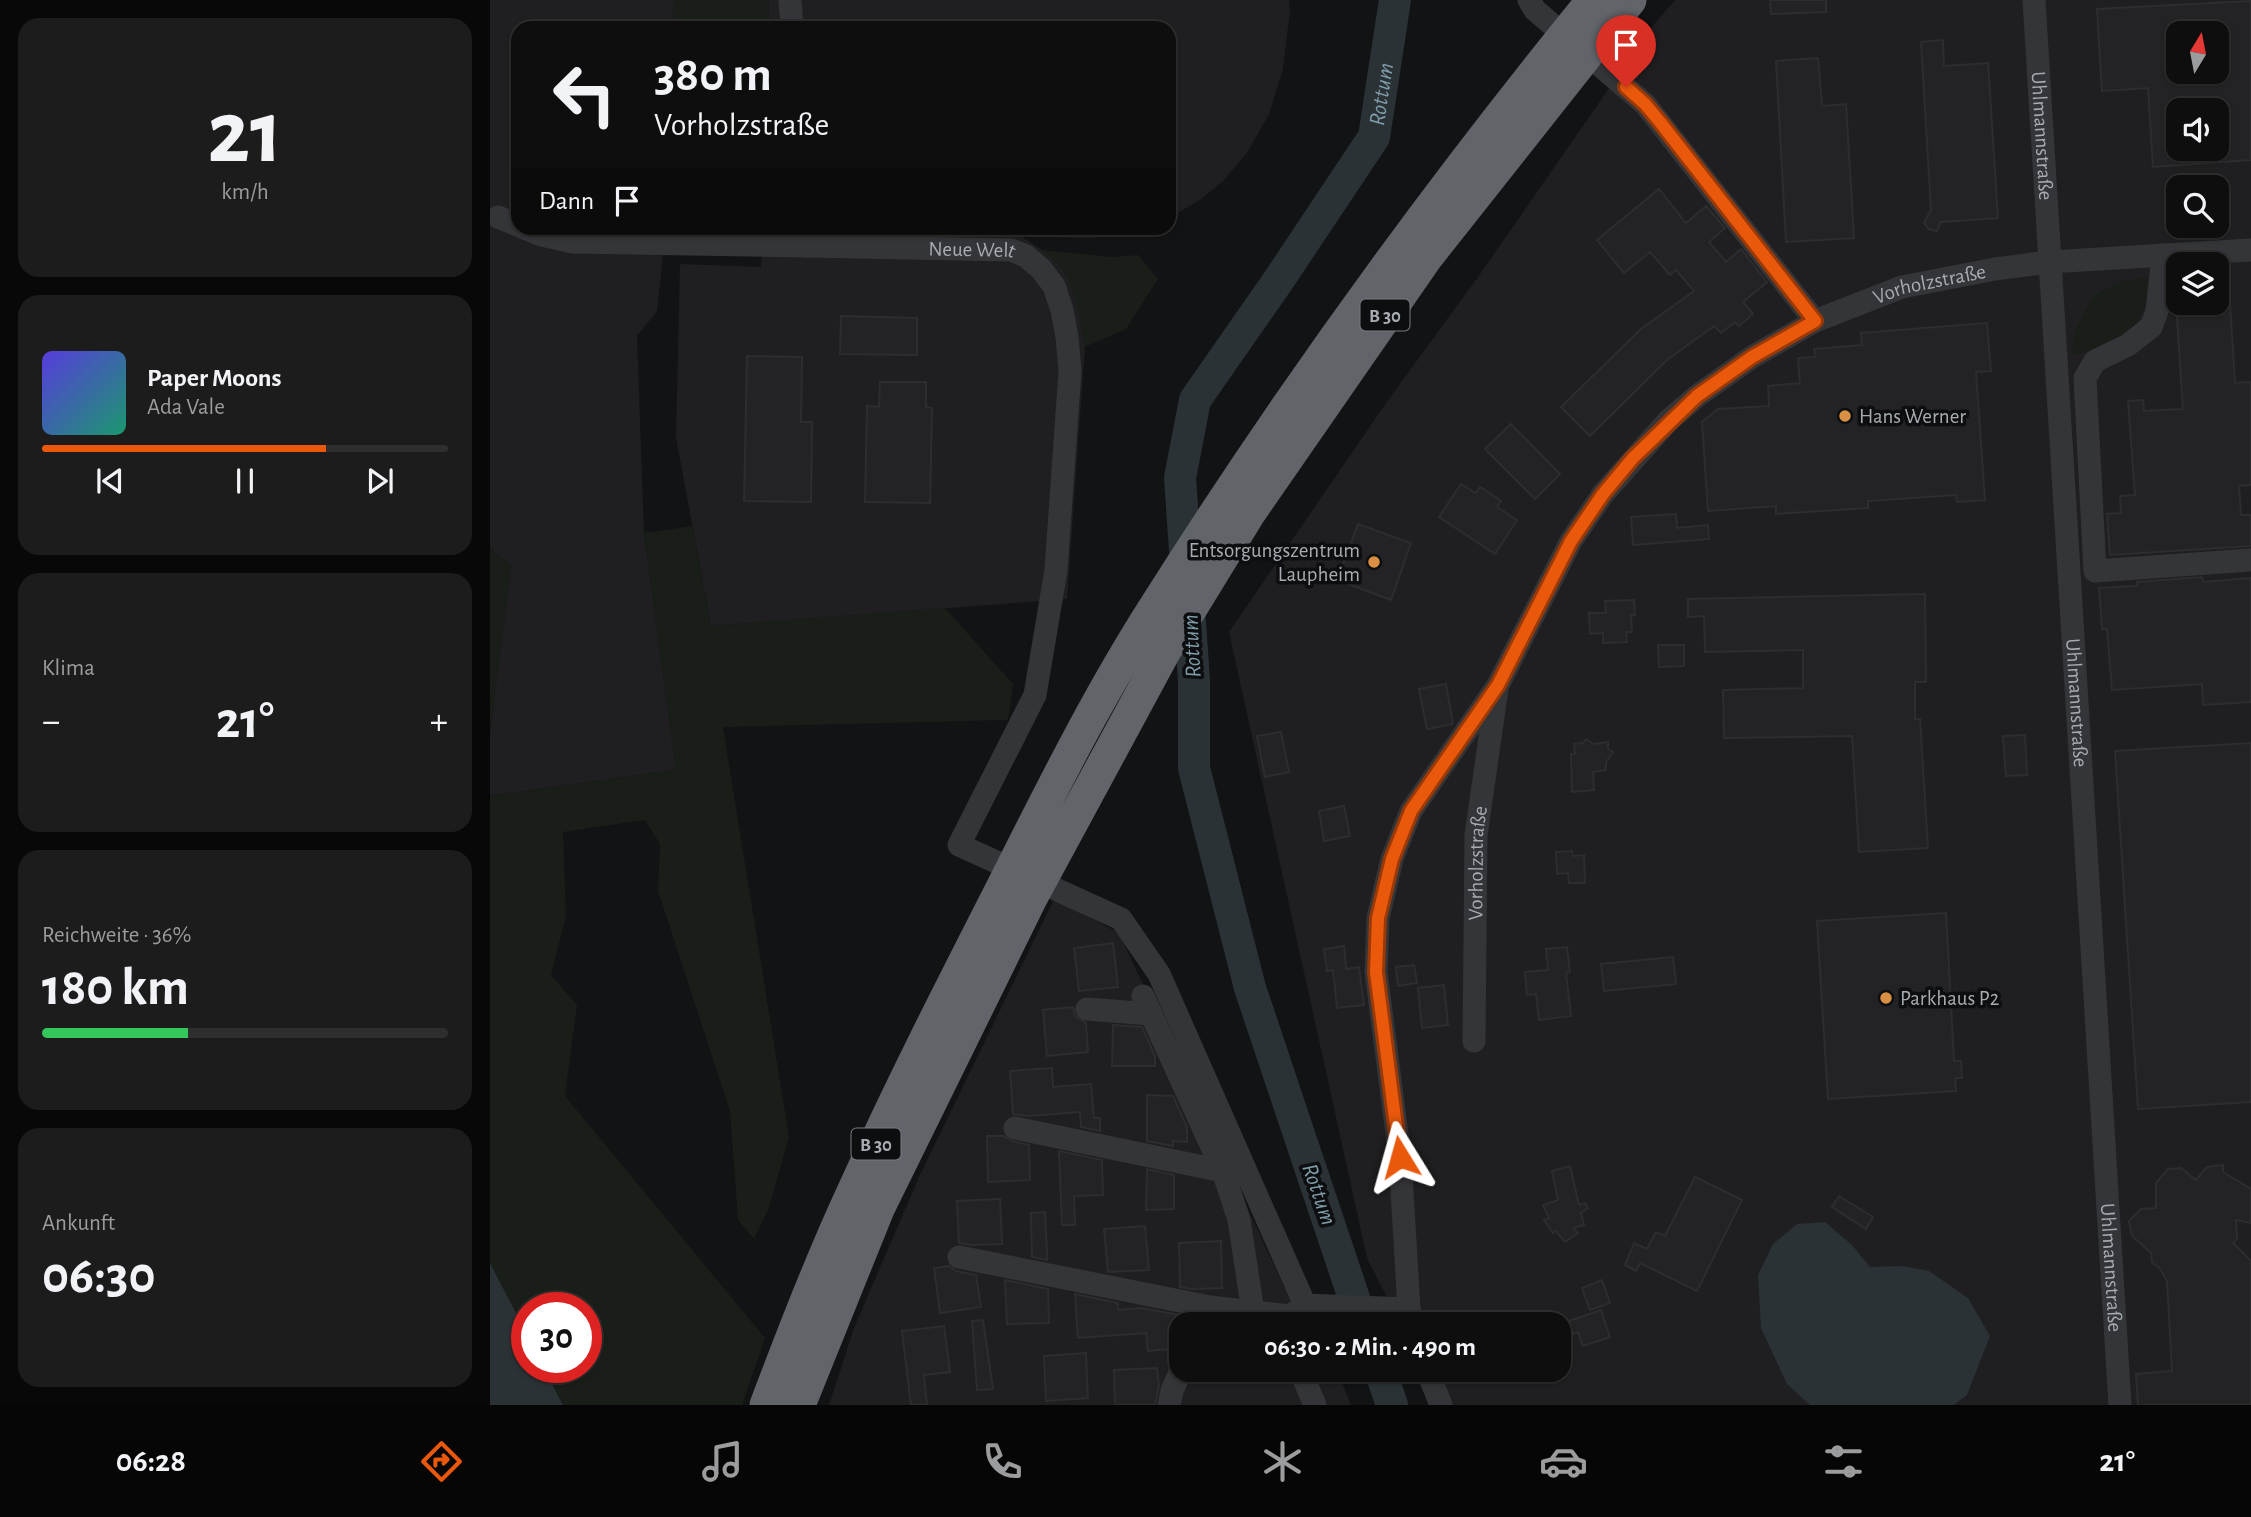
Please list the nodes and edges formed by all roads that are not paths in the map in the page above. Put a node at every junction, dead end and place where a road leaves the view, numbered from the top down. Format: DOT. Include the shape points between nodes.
graph roads {
  1 [pos="790,0"];
  2 [pos="1529,0"];
  3 [pos="1630,0"];
  4 [pos="2034,0"];
  5 [pos="1594,13"];
  6 [pos="792,21"];
  7 [pos="1561,62"];
  8 [pos="542,235"];
  9 [pos="805,237"];
  10 [pos="2251,250"];
  11 [pos="2163,256"];
  12 [pos="2049,262"];
  13 [pos="1815,321"];
  14 [pos="2095,360"];
  15 [pos="2056,368"];
  16 [pos="2251,560"];
  17 [pos="1498,685"];
  18 [pos="1039,848"];
  19 [pos="1015,895"];
  20 [pos="1087,1009"];
  21 [pos="1474,1041"];
  22 [pos="1015,1128"];
  23 [pos="1223,1171"];
  24 [pos="959,1257"];
  25 [pos="1189,1312"];
  26 [pos="1253,1312"];
  27 [pos="1294,1312"];
  28 [pos="1307,1312"];
  29 [pos="1397,1312"];
  30 [pos="1411,1312"];
  31 [pos="1176,1382"];
  32 [pos="1305,1382"];
  33 [pos="1432,1382"];
  34 [pos="766,1405"];
  35 [pos="799,1405"];
  36 [pos="1169,1405"];
  37 [pos="1315,1405"];
  38 [pos="1441,1405"];
  39 [pos="2120,1405"];
  1 -- 6 [label="street"];
  2 -- 13 [label="street" via="1645,104"];
  3 -- 5 [label="highway, B 30"];
  4 -- 12 [label="street, Uhlmannstraße"];
  5 -- 7 [label="highway, B 30"];
  7 -- 18 [label="highway, B 30" via="1280,468"];
  7 -- 18 [label="highway, B 30" via="1408,236 1208,526 1099,702"];
  8 -- 9 [label="street, Neue Welt" via="573,242"];
  9 -- 27 [label="street, Neue Welt" via="1010,250 1026,256 1054,286 1070,371 1056,570 1035,695 959,845 1121,919 1159,974"];
  10 -- 11 [label="street, Vorholzstraße"];
  11 -- 12 [label="street, Vorholzstraße"];
  11 -- 14 [label="street" via="2151,327 2128,345"];
  12 -- 13 [label="street, Vorholzstraße" via="1902,287"];
  12 -- 15 [label="street, Uhlmannstraße"];
  13 -- 17 [label="street, Vorholzstraße" via="1697,396 1633,458 1571,541"];
  14 -- 15 [label="street"];
  14 -- 16 [label="street" via="2084,389 2095,570"];
  15 -- 39 [label="street, Uhlmannstraße"];
  17 -- 21 [label="street, Vorholzstraße" via="1476,835"];
  17 -- 30 [label="street, Vorholzstraße" via="1411,811 1392,859 1378,918 1376,972 1400,1157"];
  18 -- 19 [label="highway, B 30"];
  19 -- 34 [label="highway, B 30" via="935,1019 852,1194"];
  19 -- 35 [label="highway, B 30" via="878,1209"];
  20 -- 23 [label="street" via="1147,1005"];
  22 -- 23 [label="street"];
  23 -- 26 [label="street" via="1239,1220"];
  24 -- 25 [label="street"];
  28 -- 29 [label="street" via="1331,1306"];
  31 -- 36 [label="street"];
  32 -- 37 [label="street"];
  33 -- 38 [label="street"];
}
